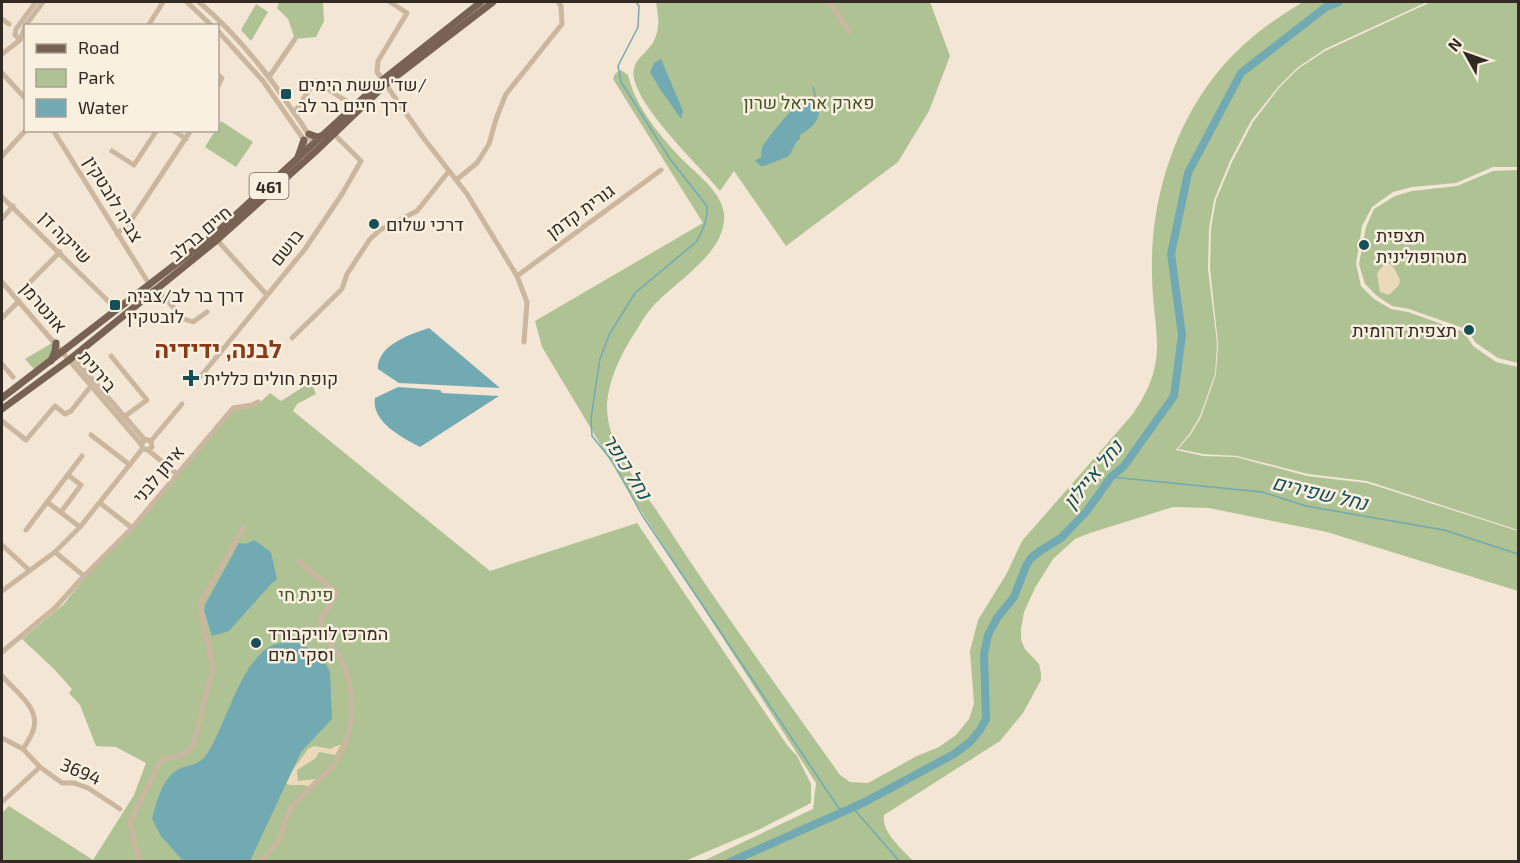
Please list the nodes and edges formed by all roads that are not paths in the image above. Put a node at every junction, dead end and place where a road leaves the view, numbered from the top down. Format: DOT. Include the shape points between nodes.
graph roads {
  1 [pos="37,2"];
  2 [pos="163,2"];
  3 [pos="188,2"];
  4 [pos="199,2"];
  5 [pos="390,2"];
  6 [pos="481,2"];
  7 [pos="493,2"];
  8 [pos="558,2"];
  9 [pos="830,2"];
  10 [pos="2,19"];
  11 [pos="9,24"];
  12 [pos="26,24"];
  13 [pos="149,24"];
  14 [pos="210,24"];
  15 [pos="24,29"];
  16 [pos="849,31"];
  17 [pos="219,32"];
  18 [pos="295,39"];
  19 [pos="2,54"];
  20 [pos="376,65"];
  21 [pos="2,73"];
  22 [pos="391,73"];
  23 [pos="269,76"];
  24 [pos="263,81"];
  25 [pos="384,83"];
  26 [pos="24,97"];
  27 [pos="351,104"];
  28 [pos="294,113"];
  29 [pos="24,132"];
  30 [pos="54,132"];
  31 [pos="156,132"];
  32 [pos="176,132"];
  33 [pos="190,132"];
  34 [pos="330,134"];
  35 [pos="306,137"];
  36 [pos="186,139"];
  37 [pos="313,148"];
  38 [pos="112,151"];
  39 [pos="2,156"];
  40 [pos="297,160"];
  41 [pos="661,170"];
  42 [pos="449,171"];
  43 [pos="456,180"];
  44 [pos="2,197"];
  45 [pos="13,206"];
  46 [pos="2,219"];
  47 [pos="117,234"];
  48 [pos="214,239"];
  49 [pos="60,252"];
  50 [pos="517,276"];
  51 [pos="2,282"];
  52 [pos="154,288"];
  53 [pos="267,295"];
  54 [pos="17,299"];
  55 [pos="108,301"];
  56 [pos="207,312"];
  57 [pos="2,318"];
  58 [pos="292,338"];
  59 [pos="524,342"];
  60 [pos="56,343"];
  61 [pos="63,352"];
  62 [pos="111,356"];
  63 [pos="70,358"];
  64 [pos="51,361"];
  65 [pos="2,364"];
  66 [pos="201,376"];
  67 [pos="13,377"];
  68 [pos="91,386"];
  69 [pos="2,398"];
  70 [pos="258,402"];
  71 [pos="182,404"];
  72 [pos="2,410"];
  73 [pos="122,419"];
  74 [pos="2,421"];
  75 [pos="91,435"];
  76 [pos="146,445"];
  77 [pos="82,456"];
  78 [pos="130,465"];
  79 [pos="178,473"];
  80 [pos="68,475"];
  81 [pos="47,502"];
  82 [pos="100,503"];
  83 [pos="61,512"];
  84 [pos="80,527"];
  85 [pos="244,527"];
  86 [pos="132,528"];
  87 [pos="26,530"];
  88 [pos="2,545"];
  89 [pos="55,552"];
  90 [pos="299,561"];
  91 [pos="29,570"];
  92 [pos="84,576"];
  93 [pos="2,591"];
  94 [pos="2,652"];
  95 [pos="2,676"];
  96 [pos="2,738"];
  97 [pos="23,749"];
  98 [pos="40,767"];
  99 [pos="2,802"];
  100 [pos="120,809"];
  101 [pos="139,861"];
  102 [pos="259,861"];
  1 -- 12 [label="street"];
  2 -- 13 [label="street"];
  3 -- 14 [label="street"];
  4 -- 23 [label="street" via="247,48"];
  5 -- 20 [label="street" via="407,14"];
  6 -- 22 [label="main road, חיים ברלב / 461"];
  7 -- 25 [label="main road, חיים ברלב / 461"];
  8 -- 43 [label="street" via="562,24 506,94 489,144 477,163"];
  9 -- 16 [label="street"];
  10 -- 11 [label="street"];
  15 -- 19 [label="street" via="20,40"];
  17 -- 24 [label="street"];
  18 -- 23 [label="street"];
  20 -- 22 [label="street" via="382,72"];
  20 -- 25 [label="street"];
  21 -- 26 [label="street"];
  22 -- 25 [label="main road, חיים ברלב / 461"];
  23 -- 24 [label="street"];
  23 -- 28 [label="street"];
  24 -- 35 [label="street"];
  25 -- 34 [label="main road, חיים ברלב / 461"];
  25 -- 42 [label="street"];
  27 -- 28 [label="street" via="315,81"];
  28 -- 35 [label="street"];
  29 -- 39 [label="street"];
  30 -- 47 [label="street, צביה לובטקין"];
  31 -- 38 [label="street" via="134,165"];
  32 -- 36 [label="street"];
  33 -- 36 [label="street"];
  34 -- 35 [label="main road"];
  34 -- 37 [label="main road, חיים ברלב / 461"];
  34 -- 53 [label="street, בושם" via="361,161 305,249"];
  35 -- 37 [label="street"];
  35 -- 40 [label="main road"];
  36 -- 47 [label="street" via="132,219"];
  37 -- 40 [label="main road, חיים ברלב / 461"];
  37 -- 48 [label="main road, חיים ברלב / 461"];
  40 -- 48 [label="main road, חיים ברלב / 461"];
  41 -- 50 [label="street, גורית קדמן"];
  42 -- 43 [label="street"];
  42 -- 58 [label="street" via="417,211 370,239 346,274 342,289"];
  43 -- 50 [label="street"];
  44 -- 45 [label="street, שייקה דן"];
  45 -- 46 [label="street"];
  45 -- 49 [label="street, שייקה דן"];
  47 -- 52 [label="street, צביה לובטקין"];
  48 -- 52 [label="main road, חיים ברלב / 461"];
  48 -- 53 [label="street"];
  49 -- 54 [label="street"];
  49 -- 55 [label="street, שייקה דן"];
  50 -- 59 [label="street" via="527,302"];
  51 -- 54 [label="street, אונטרמן"];
  52 -- 56 [label="street, צביה לובטקין" via="184,319 193,322"];
  52 -- 61 [label="main road, חיים ברלב / 461"];
  52 -- 63 [label="main road, חיים ברלב / 461"];
  53 -- 66 [label="street, בושם"];
  54 -- 57 [label="street"];
  54 -- 60 [label="street, אונטרמן"];
  60 -- 61 [label="street, אונטרמן"];
  60 -- 64 [label="main road"];
  61 -- 63 [label="street, בירנית"];
  61 -- 64 [label="main road, חיים ברלב / 461"];
  62 -- 73 [label="street" via="147,400"];
  63 -- 68 [label="street, בירנית"];
  63 -- 72 [label="main road, חיים ברלב / 461"];
  63 -- 73 [label="street, בירנית"];
  64 -- 69 [label="main road, חיים ברלב / 461"];
  65 -- 67 [label="street"];
  68 -- 73 [label="street, בירנית"];
  68 -- 74 [label="street" via="65,414 55,406 26,440"];
  70 -- 79 [label="street, איתן לבני" via="232,408"];
  71 -- 76 [label="street"];
  73 -- 76 [label="street, בירנית"];
  75 -- 78 [label="street"];
  76 -- 78 [label="street"];
  76 -- 79 [label="street, בירנית"];
  77 -- 80 [label="street"];
  78 -- 82 [label="street"];
  79 -- 86 [label="street, איתן לבני"];
  80 -- 81 [label="street"];
  80 -- 83 [label="street" via="81,485"];
  81 -- 83 [label="street"];
  81 -- 87 [label="street"];
  82 -- 84 [label="street"];
  82 -- 86 [label="street"];
  83 -- 84 [label="street"];
  84 -- 89 [label="street"];
  85 -- 101 [label="street" via="200,604 213,668 193,746 182,755 161,760 130,821"];
  86 -- 92 [label="street, איתן לבני"];
  88 -- 91 [label="street"];
  89 -- 91 [label="street"];
  89 -- 92 [label="street"];
  90 -- 102 [label="street" via="336,593 321,625 348,677 351,726 334,763 292,807 274,848"];
  91 -- 93 [label="street"];
  92 -- 94 [label="street, איתן לבני" via="55,608"];
  95 -- 97 [label="street" via="31,708 35,718 34,730"];
  96 -- 97 [label="street, 3694"];
  97 -- 98 [label="street, 3694"];
  98 -- 99 [label="street"];
  98 -- 100 [label="street, 3694" via="62,783 88,788"];
}
